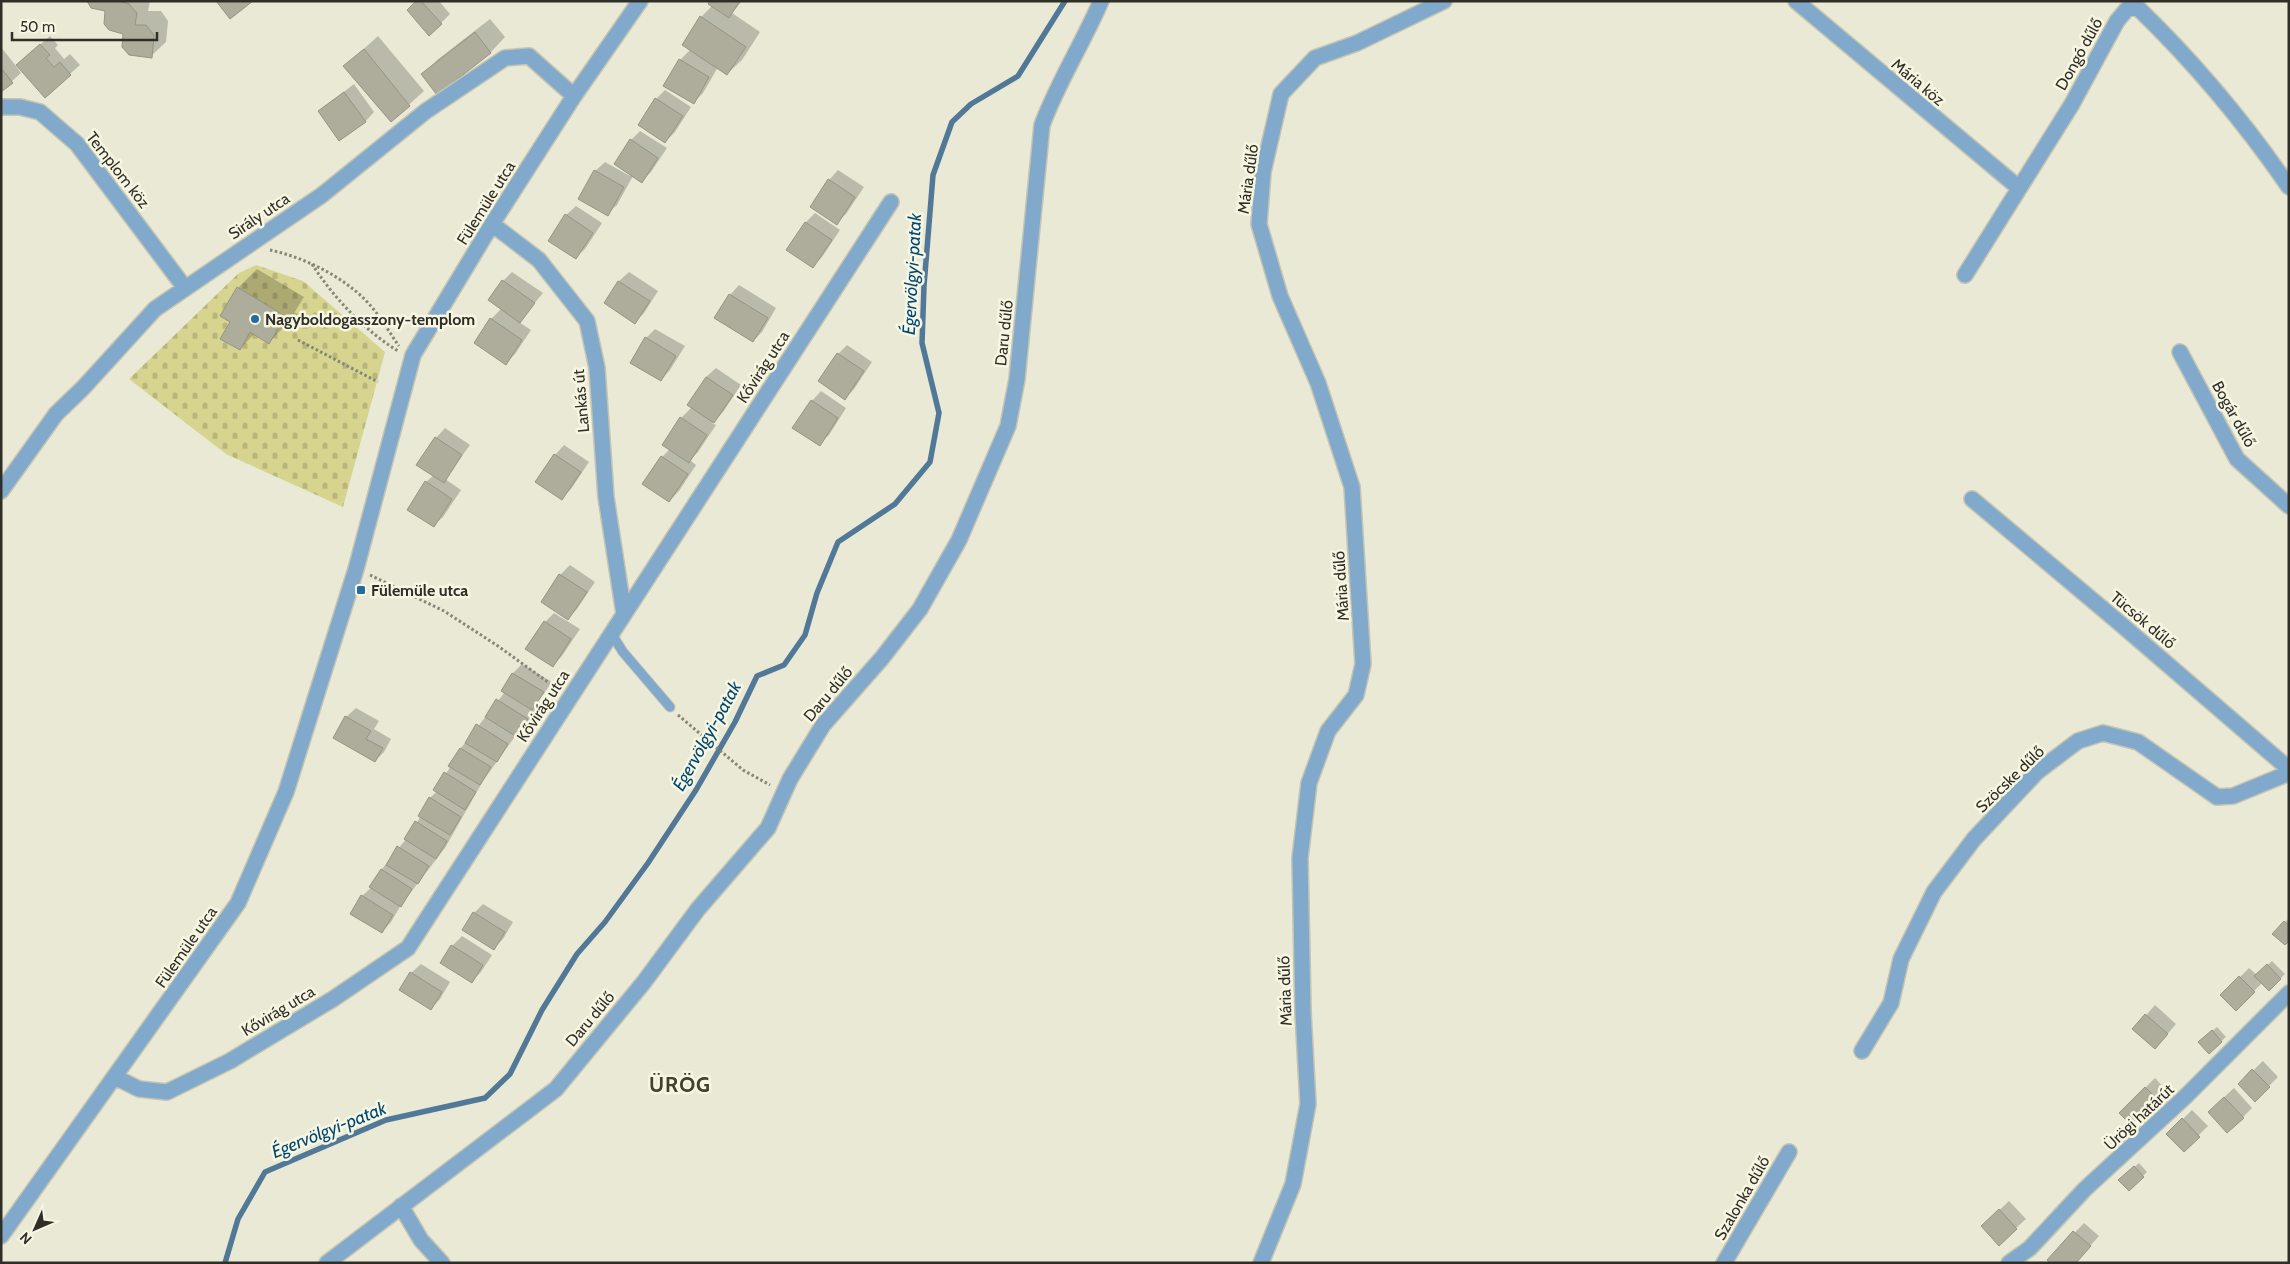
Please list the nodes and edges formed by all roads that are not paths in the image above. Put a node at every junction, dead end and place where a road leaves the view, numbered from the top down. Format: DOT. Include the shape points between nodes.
graph roads {
  1 [pos="640,1"];
  2 [pos="1101,1"];
  3 [pos="1444,1"];
  4 [pos="1796,1"];
  5 [pos="574,96"];
  6 [pos="1,107"];
  7 [pos="2289,187"];
  8 [pos="2019,188"];
  9 [pos="890,202"];
  10 [pos="492,224"];
  11 [pos="1965,275"];
  12 [pos="185,288"];
  13 [pos="2180,352"];
  14 [pos="1,491"];
  15 [pos="1972,499"];
  16 [pos="2289,506"];
  17 [pos="624,614"];
  18 [pos="611,633"];
  19 [pos="670,707"];
  20 [pos="2289,769"];
  21 [pos="2289,773"];
  22 [pos="2289,993"];
  23 [pos="1862,1051"];
  24 [pos="115,1077"];
  25 [pos="1789,1152"];
  26 [pos="401,1206"];
  27 [pos="1,1236"];
  28 [pos="327,1263"];
  29 [pos="442,1263"];
  30 [pos="1261,1263"];
  31 [pos="1724,1263"];
  32 [pos="2009,1263"];
  1 -- 5 [label="street, Fülemüle utca"];
  2 -- 26 [label="street, Daru dűlő" via="1055,91 1042,125 1017,379 1008,426 959,540 920,609 882,658 822,725 790,779 768,828 698,909 644,982 556,1089"];
  3 -- 30 [label="street, Mária dűlő" via="1357,43 1315,58 1281,94 1263,172 1259,224 1280,296 1318,383 1352,487 1363,664 1356,695 1328,731 1309,783 1300,858 1308,1104 1294,1184"];
  4 -- 8 [label="street, Mária köz"];
  5 -- 10 [label="street, Fülemüle utca"];
  5 -- 12 [label="street, Sirály utca" via="529,56 505,58 426,112 322,195"];
  6 -- 12 [label="street, Templom köz" via="20,106 40,112 78,144"];
  7 -- 8 [label="street, Dongó dűlő" via="2220,94 2185,53 2137,7 2127,9 2117,20 2072,104"];
  8 -- 11 [label="street, Dongó dűlő"];
  9 -- 17 [label="street, Kővirág utca"];
  10 -- 17 [label="street, Lankás út" via="539,260 587,321 597,368 606,497"];
  10 -- 24 [label="street, Fülemüle utca" via="413,355 356,568 286,792 238,903"];
  12 -- 14 [label="street, Sirály utca" via="155,309 56,414"];
  13 -- 16 [label="street, Bogár dűlő" via="2238,459"];
  15 -- 20 [label="street, Tücsök dűlő"];
  17 -- 18 [label="street, Kővirág utca"];
  18 -- 19 [label="lane"];
  18 -- 24 [label="street, Kővirág utca" via="408,948 333,999 238,1056 167,1092 139,1089"];
  21 -- 23 [label="street, Szöcske dűlő" via="2233,796 2217,797 2138,742 2103,733 2078,741 2037,772 1974,839 1934,892 1901,960 1891,1003"];
  22 -- 32 [label="street, Ürögi határút" via="2186,1097 2085,1190 2030,1248"];
  24 -- 27 [label="street, Fülemüle utca"];
  25 -- 31 [label="street, Szalonka dűlő"];
  26 -- 28 [label="street, Daru dűlő"];
  26 -- 29 [label="street" via="421,1240"];
}
